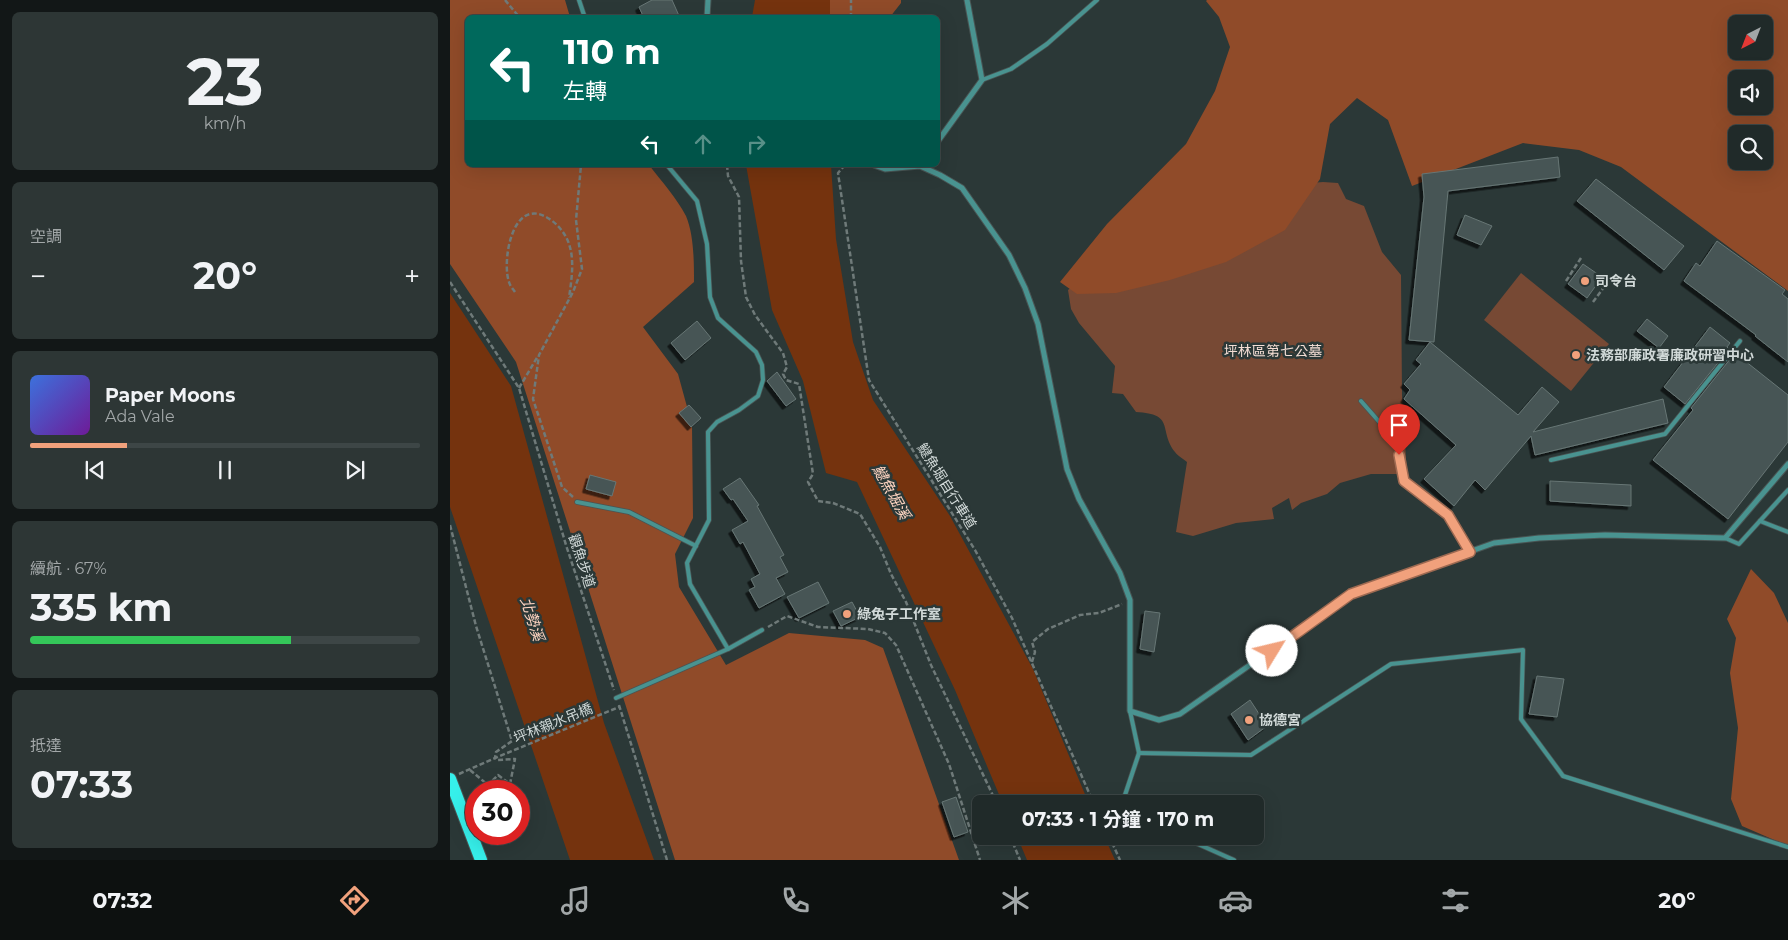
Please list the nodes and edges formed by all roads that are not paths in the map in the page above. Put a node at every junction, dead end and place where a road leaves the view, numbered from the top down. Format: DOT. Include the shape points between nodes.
graph roads {
  1 [pos="579,0"];
  2 [pos="708,0"];
  3 [pos="967,0"];
  4 [pos="1097,0"];
  5 [pos="584,15"];
  6 [pos="707,15"];
  7 [pos="982,80"];
  8 [pos="940,139"];
  9 [pos="669,167"];
  10 [pos="880,167"];
  11 [pos="902,167"];
  12 [pos="924,167"];
  13 [pos="1740,340"];
  14 [pos="1361,401"];
  15 [pos="1551,460"];
  16 [pos="1788,464"];
  17 [pos="1788,490"];
  18 [pos="578,502"];
  19 [pos="1760,521"];
  20 [pos="1788,532"];
  21 [pos="1725,538"];
  22 [pos="696,546"];
  23 [pos="1470,552"];
  24 [pos="762,630"];
  25 [pos="728,649"];
  26 [pos="616,698"];
  27 [pos="1130,711"];
  28 [pos="1138,753"];
  29 [pos="453,777"];
  30 [pos="1125,795"];
  31 [pos="1200,845"];
  32 [pos="1788,846"];
  33 [pos="481,860"];
  34 [pos="1234,860"];
  1 -- 5 [label="lane"];
  2 -- 6 [label="street"];
  3 -- 7 [label="street"];
  4 -- 7 [label="lane" via="1047,44 1010,69"];
  7 -- 8 [label="street"];
  9 -- 22 [label="lane" via="697,201 707,244 710,297 718,318 756,352 762,365 763,380 758,396 717,422 708,432 709,520"];
  10 -- 11 [label="street"];
  12 -- 27 [label="street" via="962,188 1009,255 1025,288 1038,324 1067,469 1079,499 1120,573 1130,600"];
  13 -- 15 [label="lane" via="1665,434"];
  14 -- 23 [label="lane" via="1396,442 1404,481 1448,515"];
  16 -- 21 [label="street"];
  17 -- 19 [label="lane"];
  18 -- 22 [label="lane" via="629,512"];
  19 -- 20 [label="lane"];
  19 -- 21 [label="lane" via="1739,544"];
  21 -- 23 [label="street" via="1605,535 1548,538 1494,543"];
  22 -- 25 [label="lane" via="687,563 690,584"];
  23 -- 27 [label="street" via="1351,594 1180,714 1159,720"];
  24 -- 25 [label="lane"];
  25 -- 26 [label="lane"];
  27 -- 28 [label="lane"];
  28 -- 30 [label="lane"];
  28 -- 32 [label="lane" via="1251,755 1391,664 1523,650 1521,719 1562,776"];
  29 -- 33 [label="main road"];
  31 -- 34 [label="lane"];
}
